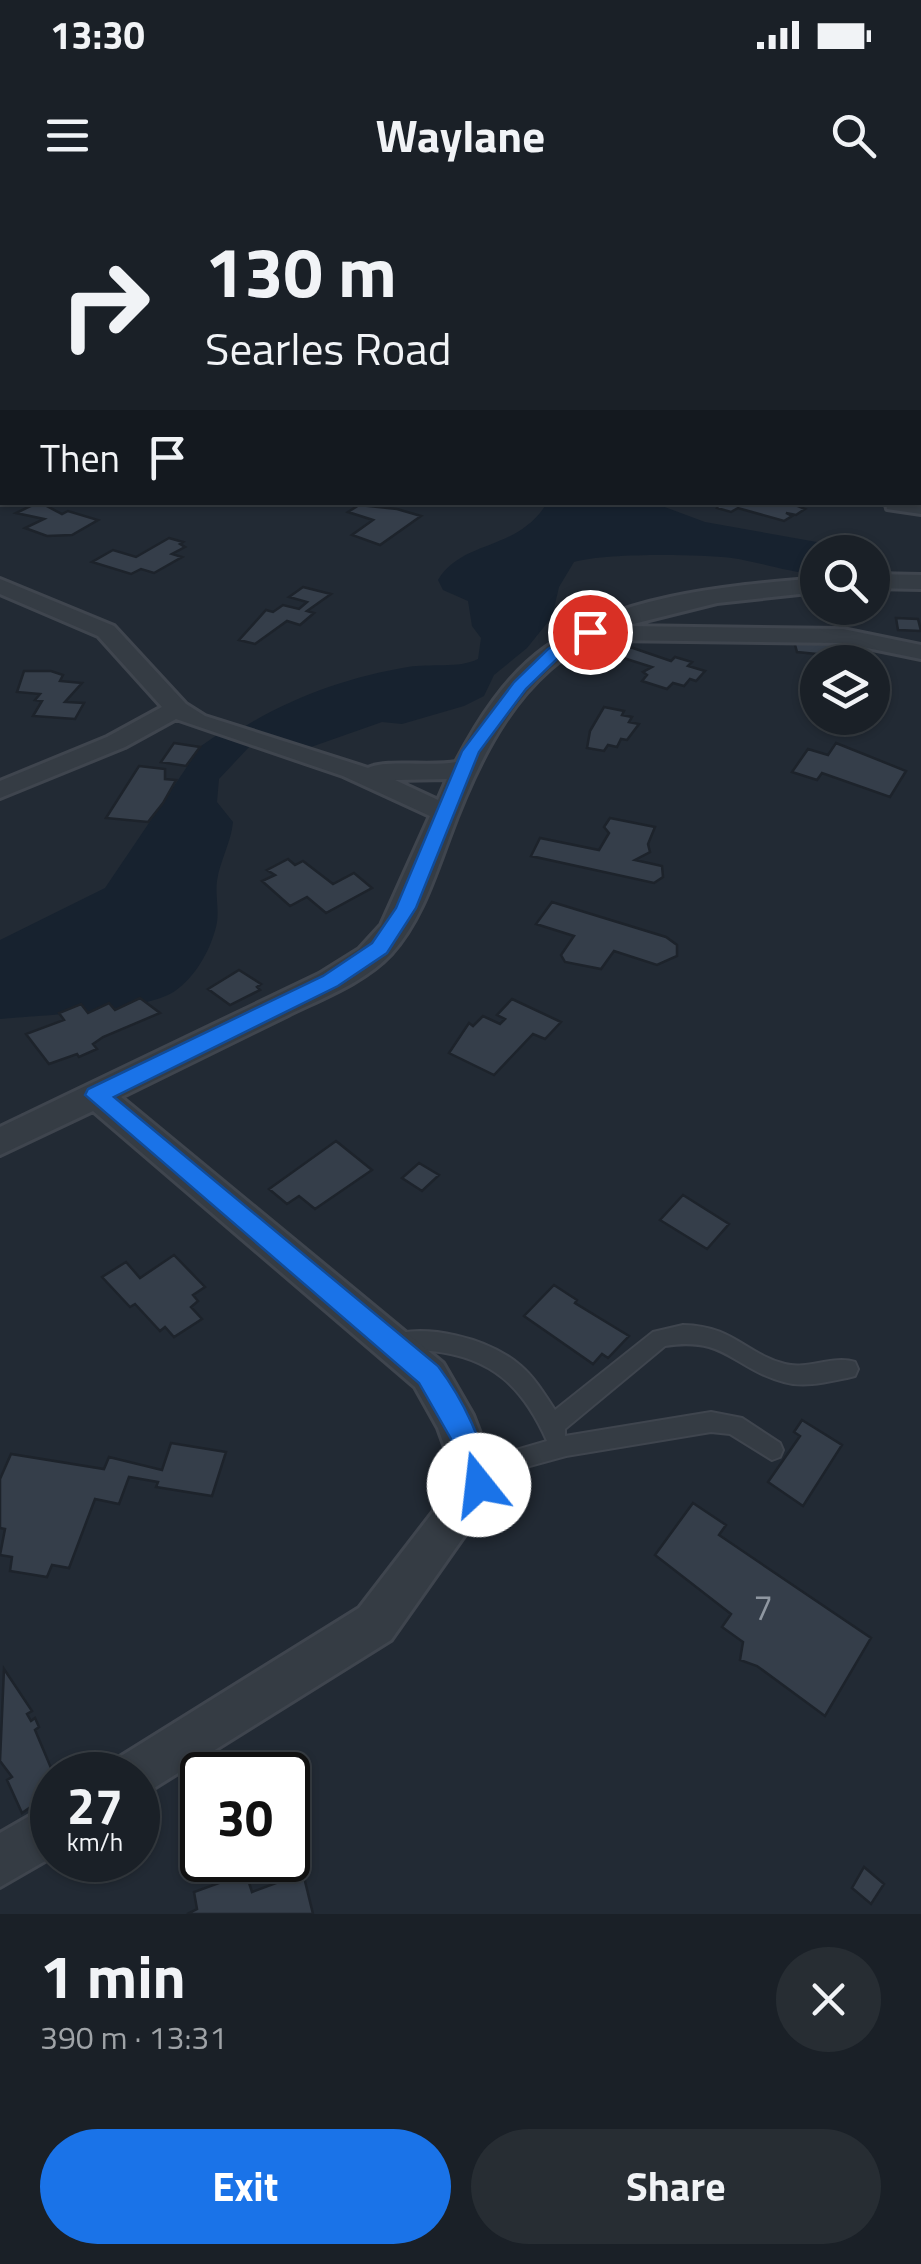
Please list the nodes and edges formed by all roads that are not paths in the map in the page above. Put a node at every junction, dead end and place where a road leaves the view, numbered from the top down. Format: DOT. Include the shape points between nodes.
graph roads {
  1 [pos="894,505"];
  2 [pos="921,508"];
  3 [pos="890,581"];
  4 [pos="921,582"];
  5 [pos="0,586"];
  6 [pos="800,588"];
  7 [pos="590,632"];
  8 [pos="921,652"];
  9 [pos="187,715"];
  10 [pos="464,768"];
  11 [pos="352,770"];
  12 [pos="0,790"];
  13 [pos="445,813"];
  14 [pos="96,1095"];
  15 [pos="0,1142"];
  16 [pos="392,1343"];
  17 [pos="847,1368"];
  18 [pos="553,1424"];
  19 [pos="558,1449"];
  20 [pos="772,1450"];
  21 [pos="475,1471"];
  22 [pos="160,1759"];
  23 [pos="30,1842"];
  24 [pos="0,1862"];
  1 -- 2 [label="street"];
  3 -- 4 [label="street"];
  5 -- 9 [label="street" via="106,631"];
  6 -- 7 [label="street" via="666,608"];
  7 -- 8 [label="street" via="843,636"];
  7 -- 10 [label="street" via="554,652 520,685"];
  9 -- 11 [label="street"];
  9 -- 12 [label="street"];
  10 -- 11 [label="street" via="429,774"];
  10 -- 13 [label="street"];
  11 -- 13 [label="street"];
  13 -- 14 [label="street" via="406,908 380,948 330,981"];
  14 -- 15 [label="street"];
  14 -- 16 [label="street"];
  16 -- 18 [label="lane" via="415,1338 469,1350 512,1370"];
  16 -- 21 [label="street" via="449,1403"];
  17 -- 18 [label="lane" via="784,1373 719,1338 680,1334 660,1338"];
  18 -- 19 [label="lane"];
  19 -- 20 [label="lane" via="712,1422 734,1425"];
  19 -- 21 [label="lane"];
  21 -- 22 [label="street" via="479,1485 375,1624"];
  23 -- 24 [label="street"];
}
